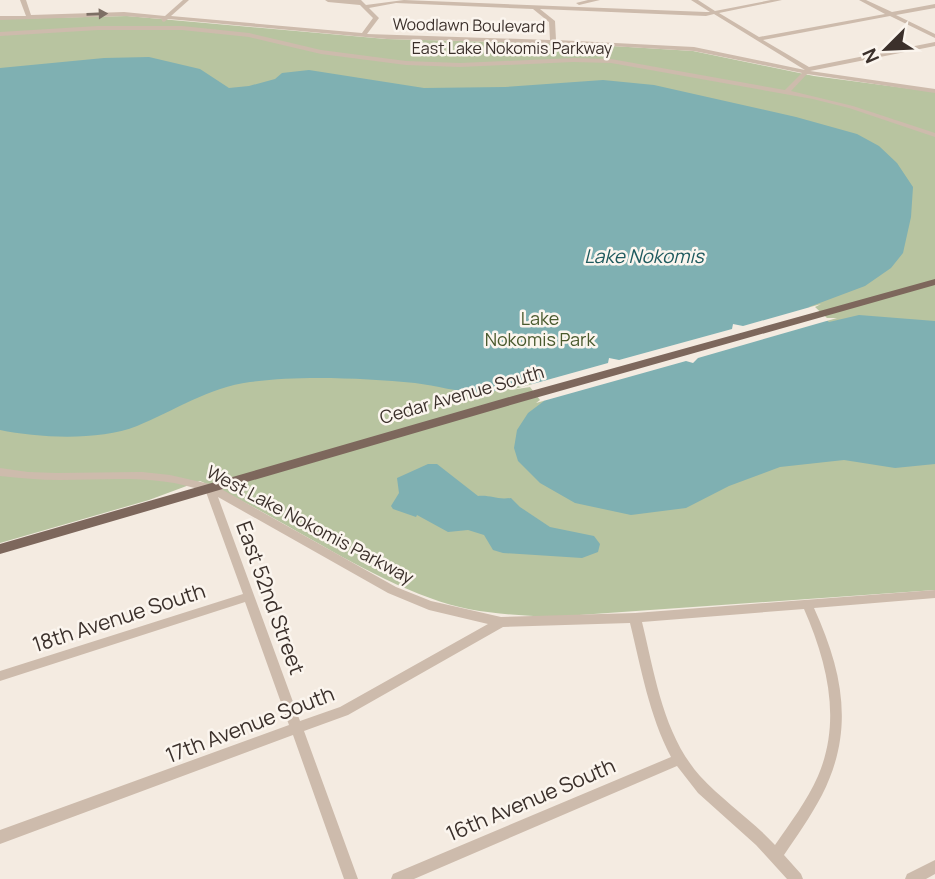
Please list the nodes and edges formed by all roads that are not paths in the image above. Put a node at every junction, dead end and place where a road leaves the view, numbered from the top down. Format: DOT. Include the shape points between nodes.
graph roads {
  1 [pos="23,0"];
  2 [pos="186,0"];
  3 [pos="328,0"];
  4 [pos="407,0"];
  5 [pos="525,0"];
  6 [pos="597,0"];
  7 [pos="694,0"];
  8 [pos="779,0"];
  9 [pos="862,0"];
  10 [pos="397,2"];
  11 [pos="361,3"];
  12 [pos="534,6"];
  13 [pos="558,6"];
  14 [pos="935,6"];
  15 [pos="713,12"];
  16 [pos="891,14"];
  17 [pos="167,17"];
  18 [pos="29,18"];
  19 [pos="0,19"];
  20 [pos="156,28"];
  21 [pos="0,34"];
  22 [pos="363,35"];
  23 [pos="935,36"];
  24 [pos="758,39"];
  25 [pos="553,41"];
  26 [pos="935,44"];
  27 [pos="807,70"];
  28 [pos="935,90"];
  29 [pos="787,92"];
  30 [pos="935,135"];
  31 [pos="935,282"];
  32 [pos="0,472"];
  33 [pos="210,488"];
  34 [pos="0,549"];
  35 [pos="935,594"];
  36 [pos="249,596"];
  37 [pos="807,604"];
  38 [pos="635,618"];
  39 [pos="501,622"];
  40 [pos="0,676"];
  41 [pos="296,730"];
  42 [pos="680,760"];
  43 [pos="0,837"];
  44 [pos="776,856"];
  45 [pos="935,867"];
  46 [pos="351,879"];
  47 [pos="398,879"];
  48 [pos="796,879"];
  49 [pos="912,879"];
  1 -- 18 [label="street"];
  2 -- 17 [label="street"];
  3 -- 11 [label="street"];
  4 -- 10 [label="street"];
  5 -- 12 [label="street"];
  6 -- 13 [label="street"];
  7 -- 15 [label="street"];
  8 -- 15 [label="street"];
  9 -- 16 [label="street"];
  10 -- 11 [label="street"];
  10 -- 12 [label="street"];
  11 -- 22 [label="street" via="376,18"];
  12 -- 13 [label="street"];
  12 -- 25 [label="street" via="552,21"];
  13 -- 15 [label="street"];
  14 -- 16 [label="street"];
  15 -- 24 [label="street"];
  16 -- 23 [label="street"];
  16 -- 24 [label="street"];
  18 -- 17 [label="street, Woodlawn Boulevard, one-way" via="102,13"];
  17 -- 20 [label="street"];
  17 -- 22 [label="street, Woodlawn Boulevard"];
  18 -- 19 [label="street, Woodlawn Boulevard"];
  20 -- 21 [label="street, East Lake Nokomis Parkway"];
  20 -- 29 [label="street, East Lake Nokomis Parkway" via="221,31 332,54 406,63 611,61"];
  22 -- 25 [label="street, Woodlawn Boulevard"];
  24 -- 27 [label="street"];
  25 -- 27 [label="street, Woodlawn Boulevard" via="694,49"];
  26 -- 27 [label="street"];
  27 -- 28 [label="street, Woodlawn Boulevard"];
  27 -- 29 [label="street"];
  29 -- 30 [label="street, East Lake Nokomis Parkway"];
  31 -- 33 [label="main road, Cedar Avenue South"];
  32 -- 33 [label="street, West Lake Nokomis Parkway" via="153,477"];
  33 -- 34 [label="main road, Cedar Avenue South"];
  33 -- 36 [label="street, East 52nd Street"];
  33 -- 39 [label="street, West Lake Nokomis Parkway" via="393,590 429,605"];
  35 -- 37 [label="street, West Lake Nokomis Parkway"];
  36 -- 40 [label="street, 18th Avenue South"];
  36 -- 41 [label="street, East 52nd Street"];
  37 -- 38 [label="street, West Lake Nokomis Parkway"];
  37 -- 44 [label="street" via="834,674 838,719 828,766"];
  38 -- 39 [label="street, West Lake Nokomis Parkway"];
  38 -- 42 [label="street" via="661,714"];
  39 -- 41 [label="street, 17th Avenue South" via="344,711"];
  41 -- 43 [label="street, 17th Avenue South"];
  41 -- 46 [label="street, East 52nd Street"];
  42 -- 44 [label="street" via="716,802"];
  42 -- 47 [label="street, 16th Avenue South"];
  44 -- 48 [label="street"];
  45 -- 49 [label="street"];
}
